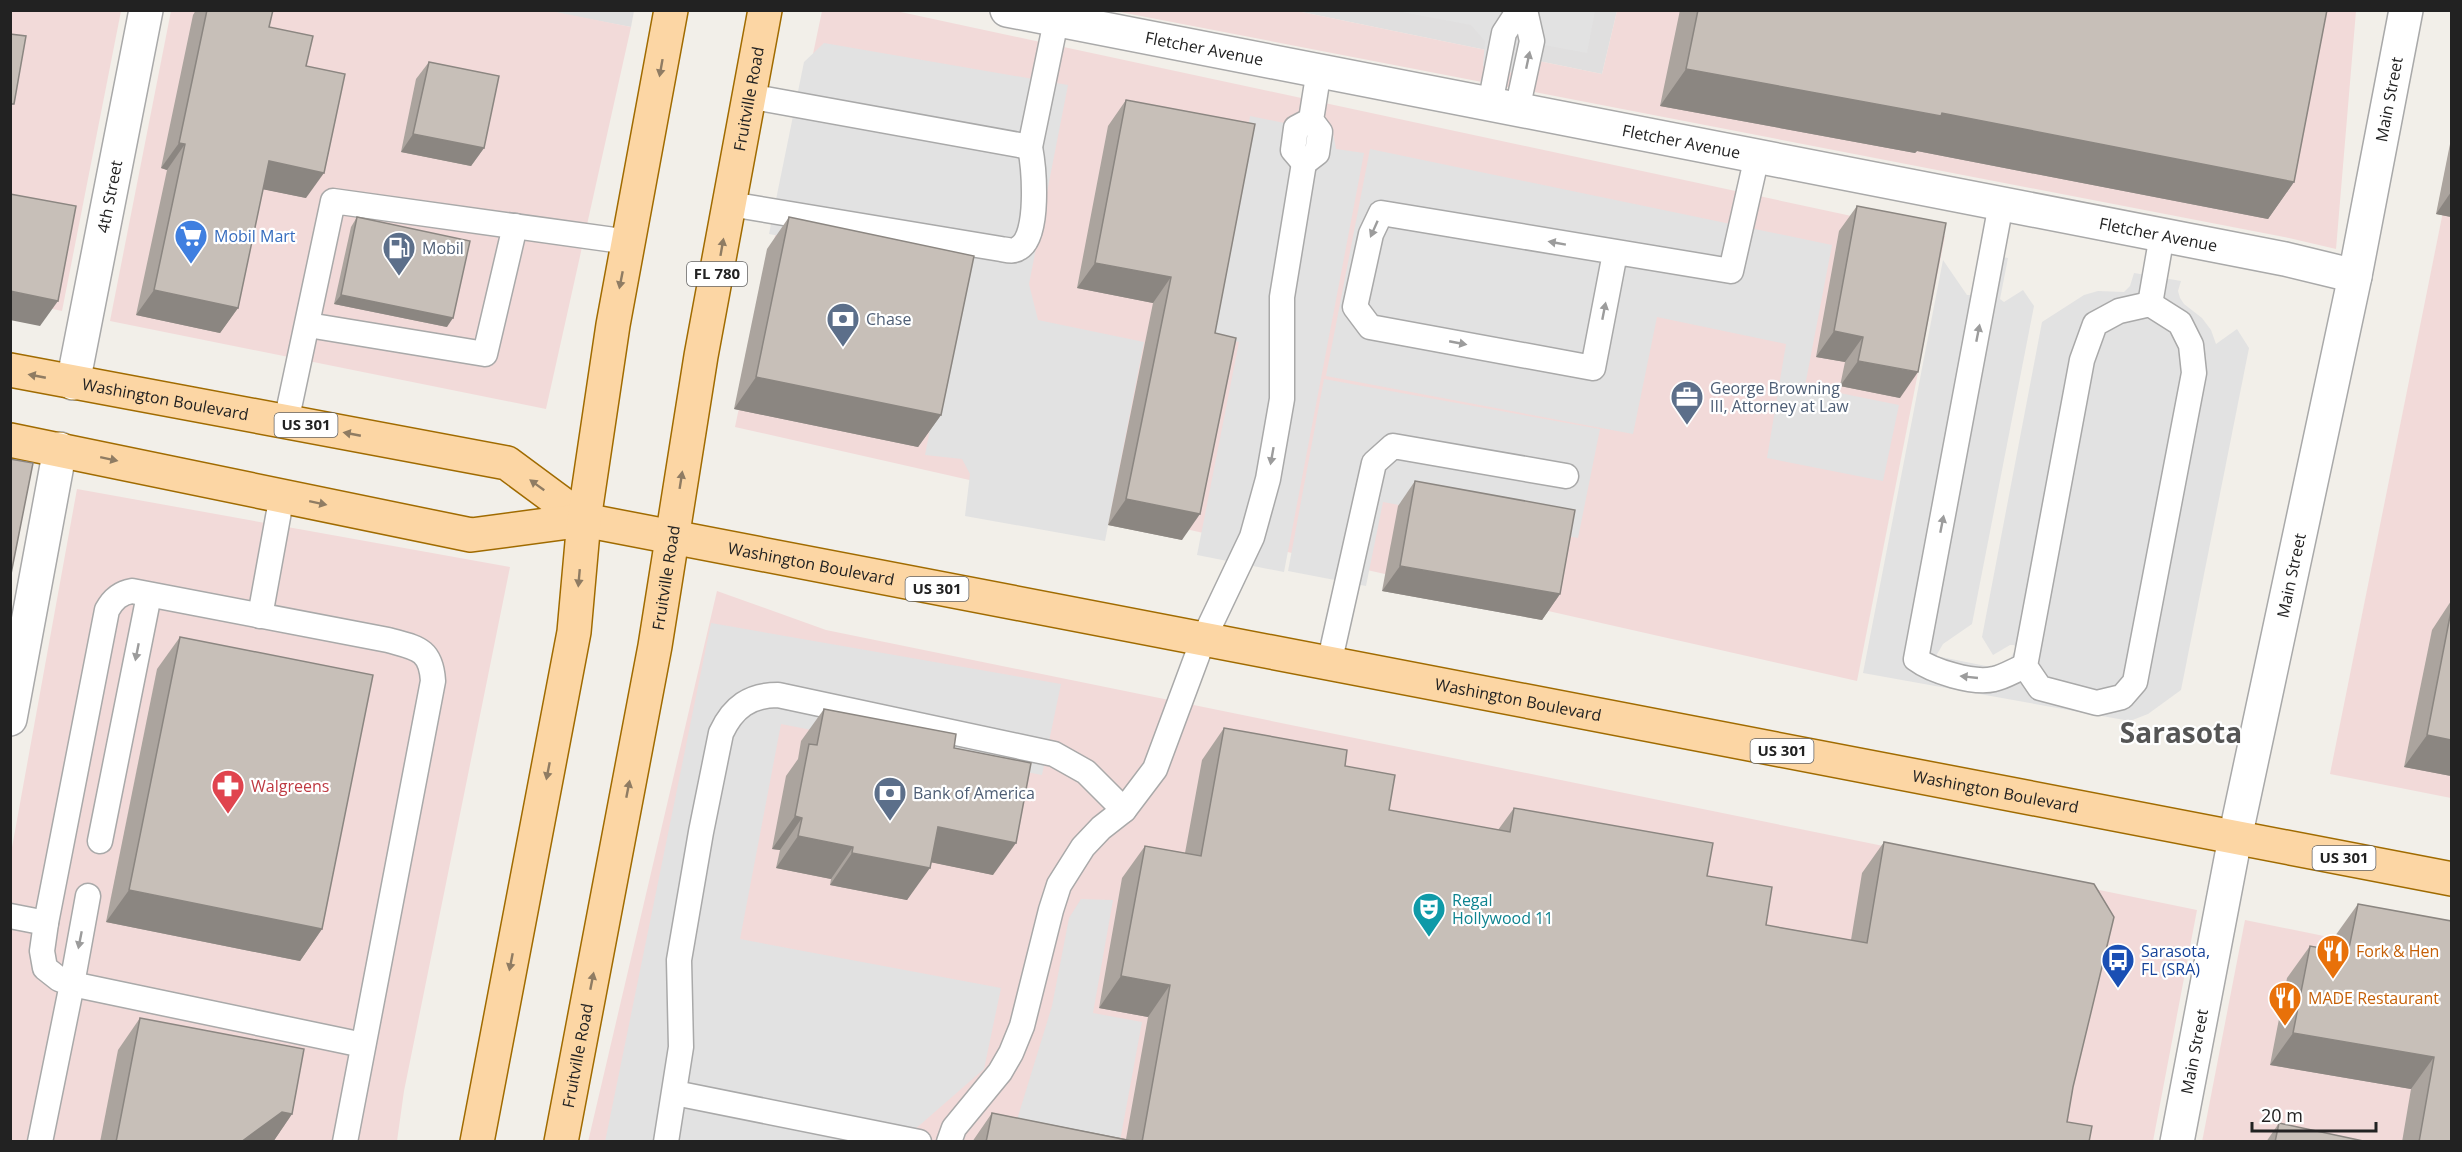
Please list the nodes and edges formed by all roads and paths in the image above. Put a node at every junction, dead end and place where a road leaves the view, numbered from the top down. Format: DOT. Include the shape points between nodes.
graph roads {
  1 [pos="146,10"];
  2 [pos="671,10"];
  3 [pos="765,10"];
  4 [pos="1007,10"];
  5 [pos="1519,10"];
  6 [pos="1525,10"];
  7 [pos="2406,10"];
  8 [pos="1056,21"];
  9 [pos="1319,70"];
  10 [pos="748,96"];
  11 [pos="1503,107"];
  12 [pos="1030,147"];
  13 [pos="1757,156"];
  14 [pos="730,204"];
  15 [pos="2001,204"];
  16 [pos="515,226"];
  17 [pos="2162,235"];
  18 [pos="628,242"];
  19 [pos="1615,253"];
  20 [pos="2355,276"];
  21 [pos="2150,304"];
  22 [pos="308,325"];
  23 [pos="10,370"];
  24 [pos="73,383"];
  25 [pos="286,422"];
  26 [pos="10,440"];
  27 [pos="60,449"];
  28 [pos="1566,476"];
  29 [pos="282,495"];
  30 [pos="584,520"];
  31 [pos="672,538"];
  32 [pos="149,595"];
  33 [pos="260,616"];
  34 [pos="1203,640"];
  35 [pos="1329,664"];
  36 [pos="2025,666"];
  37 [pos="10,719"];
  38 [pos="1124,810"];
  39 [pos="2235,838"];
  40 [pos="100,841"];
  41 [pos="2451,879"];
  42 [pos="88,896"];
  43 [pos="10,916"];
  44 [pos="46,923"];
  45 [pos="72,984"];
  46 [pos="363,1045"];
  47 [pos="675,1093"];
  48 [pos="40,1142"];
  49 [pos="345,1142"];
  50 [pos="477,1142"];
  51 [pos="561,1142"];
  52 [pos="666,1142"];
  53 [pos="919,1142"];
  54 [pos="949,1142"];
  55 [pos="2177,1142"];
  1 -- 24 [label="street, 4th Street"];
  2 -- 18 [label="main road, one-way"];
  3 -- 10 [label="main road, Fruitville Road / FL 780"];
  4 -- 8 [label="street, Fletcher Avenue"];
  5 -- 11 [label="lane" via="1504,33"];
  11 -- 6 [label="lane, one-way" via="1532,41"];
  7 -- 20 [label="street, Main Street"];
  8 -- 9 [label="street, Fletcher Avenue"];
  8 -- 12 [label="lane"];
  9 -- 11 [label="street, Fletcher Avenue"];
  9 -- 34 [label="lane, one-way" via="1311,120 1296,128 1293,150 1304,163 1282,297 1282,399 1268,479 1252,537"];
  10 -- 12 [label="lane"];
  10 -- 14 [label="main road, Fruitville Road / FL 780"];
  11 -- 13 [label="street, Fletcher Avenue"];
  12 -- 14 [label="lane" via="1034,167 1033,209 1025,242 1016,250"];
  13 -- 15 [label="street, Fletcher Avenue"];
  13 -- 19 [label="lane" via="1731,271"];
  31 -- 14 [label="main road, Fruitville Road / FL 780, one-way"];
  15 -- 17 [label="street, Fletcher Avenue"];
  36 -- 15 [label="lane, one-way" via="1993,680 1930,669 1916,659"];
  16 -- 18 [label="lane"];
  16 -- 22 [label="lane" via="333,201"];
  16 -- 22 [label="lane" via="485,354"];
  17 -- 20 [label="street, Fletcher Avenue"];
  17 -- 21 [label="lane"];
  18 -- 30 [label="main road, one-way"];
  19 -- 19 [label="lane, one-way" via="1381,213 1371,234 1355,307 1371,327 1593,368"];
  20 -- 39 [label="street, Main Street"];
  21 -- 36 [label="lane" via="2119,311 2095,324 2082,360"];
  21 -- 36 [label="lane" via="2180,323 2191,345 2194,373 2135,682 2122,697 2097,703 2040,688"];
  22 -- 25 [label="lane"];
  24 -- 23 [label="main road, Washington Boulevard / US 301, one-way"];
  24 -- 25 [label="main road, Washington Boulevard / US 301"];
  30 -- 25 [label="main road, Washington Boulevard / US 301, one-way" via="507,463"];
  26 -- 27 [label="main road, Washington Boulevard / US 301"];
  27 -- 29 [label="main road, Washington Boulevard / US 301, one-way"];
  27 -- 37 [label="street"];
  28 -- 35 [label="lane" via="1393,446 1374,463"];
  29 -- 30 [label="main road, Washington Boulevard / US 301, one-way" via="471,535"];
  29 -- 33 [label="lane"];
  30 -- 31 [label="main road, Washington Boulevard / US 301"];
  30 -- 50 [label="main road, one-way" via="574,632"];
  31 -- 34 [label="main road, Washington Boulevard / US 301"];
  51 -- 31 [label="main road, Fruitville Road, one-way"];
  32 -- 33 [label="lane"];
  32 -- 40 [label="lane, one-way"];
  32 -- 44 [label="lane" via="126,592 112,601 107,610"];
  33 -- 46 [label="lane" via="388,640 424,653 432,663 433,681"];
  34 -- 35 [label="main road, Washington Boulevard / US 301"];
  34 -- 38 [label="lane" via="1161,757"];
  35 -- 39 [label="main road, Washington Boulevard / US 301"];
  38 -- 47 [label="lane" via="1086,772 1054,754 778,696 747,700 727,720 721,733 700,832 679,960 681,1047"];
  38 -- 54 [label="lane" via="1083,847 1059,885 1022,1026 1011,1053 954,1128"];
  39 -- 41 [label="main road, Washington Boulevard / US 301"];
  39 -- 55 [label="street, Main Street"];
  42 -- 45 [label="lane, one-way"];
  43 -- 44 [label="lane"];
  44 -- 45 [label="lane" via="42,951 45,968 59,980"];
  45 -- 46 [label="lane"];
  45 -- 48 [label="lane"];
  46 -- 49 [label="lane"];
  47 -- 52 [label="lane"];
  47 -- 53 [label="lane"];
}
